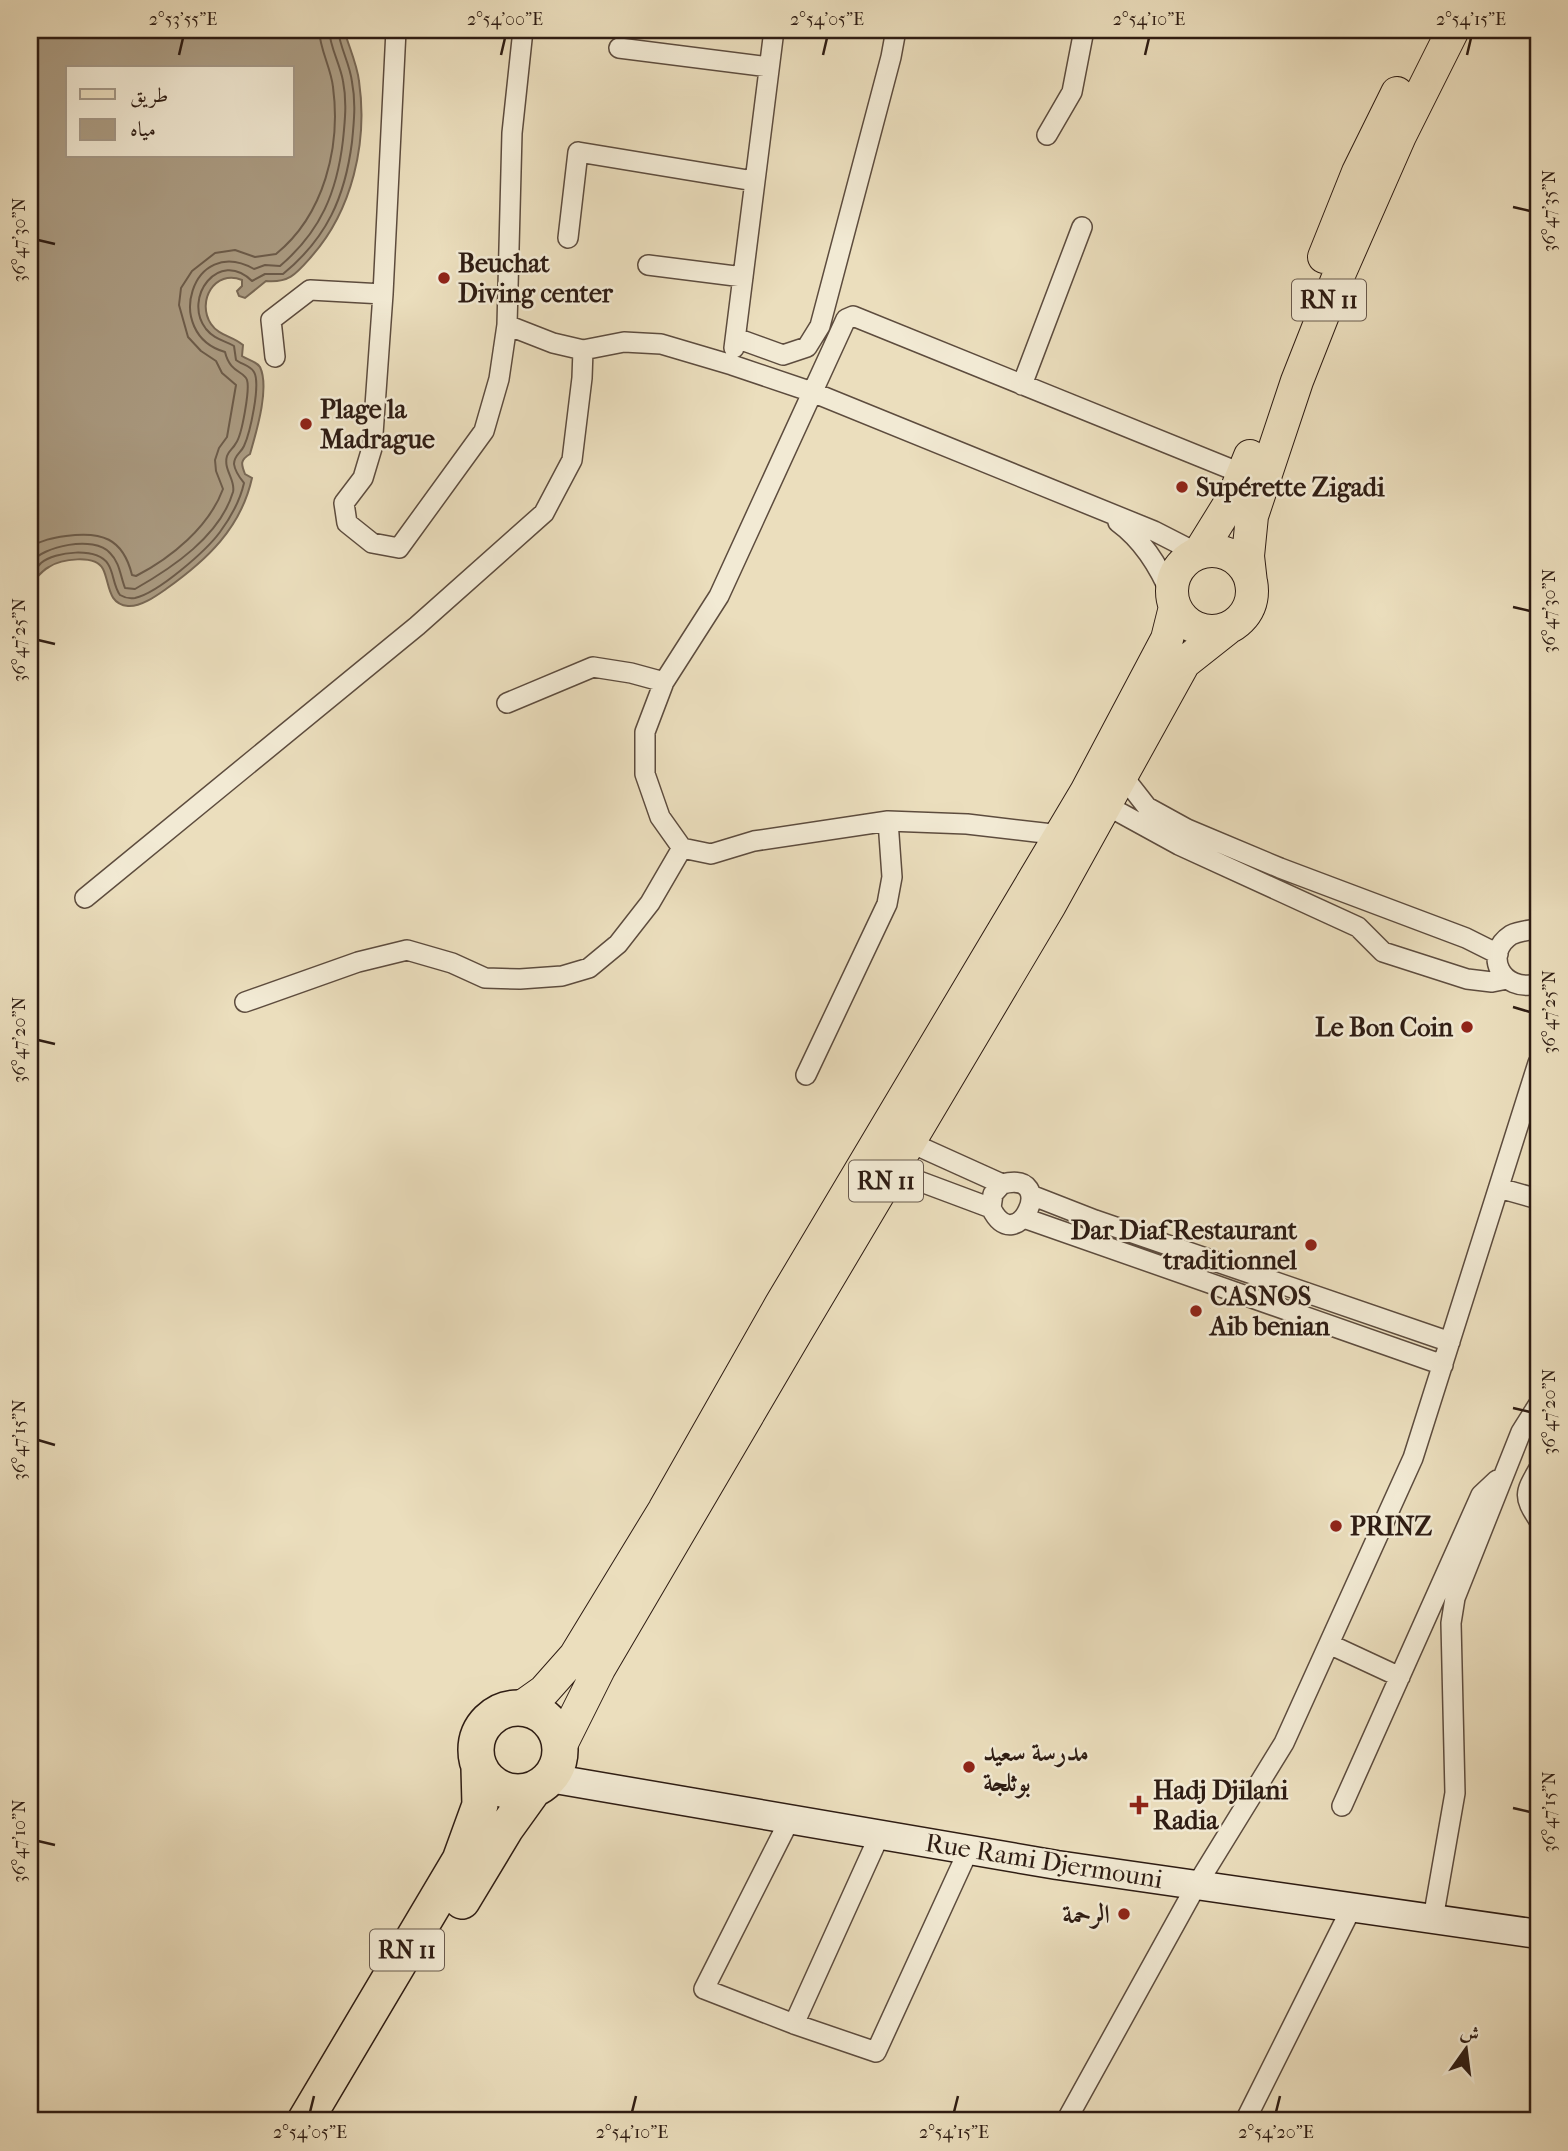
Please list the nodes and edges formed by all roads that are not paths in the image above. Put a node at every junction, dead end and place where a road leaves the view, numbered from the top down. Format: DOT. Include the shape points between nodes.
graph roads {
  1 [pos="396,30"];
  2 [pos="523,30"];
  3 [pos="774,30"];
  4 [pos="896,30"];
  5 [pos="1084,30"];
  6 [pos="1430,30"];
  7 [pos="1452,30"];
  8 [pos="619,48"];
  9 [pos="769,67"];
  10 [pos="1047,135"];
  11 [pos="754,181"];
  12 [pos="1082,227"];
  13 [pos="568,238"];
  14 [pos="648,265"];
  15 [pos="743,277"];
  16 [pos="383,294"];
  17 [pos="507,325"];
  18 [pos="736,338"];
  19 [pos="583,350"];
  20 [pos="275,357"];
  21 [pos="732,365"];
  22 [pos="1021,385"];
  23 [pos="812,392"];
  24 [pos="1243,474"];
  25 [pos="1102,511"];
  26 [pos="1199,554"];
  27 [pos="1251,583"];
  28 [pos="1174,602"];
  29 [pos="1227,629"];
  30 [pos="664,682"];
  31 [pos="507,703"];
  32 [pos="1122,775"];
  33 [pos="1106,805"];
  34 [pos="888,821"];
  35 [pos="1061,835"];
  36 [pos="682,848"];
  37 [pos="85,898"];
  38 [pos="1538,929"];
  39 [pos="1498,954"];
  40 [pos="1507,979"];
  41 [pos="1538,984"];
  42 [pos="245,1002"];
  43 [pos="1538,1063"];
  44 [pos="806,1075"];
  45 [pos="909,1142"];
  46 [pos="892,1171"];
  47 [pos="1002,1184"];
  48 [pos="1499,1188"];
  49 [pos="1031,1195"];
  50 [pos="1538,1199"];
  51 [pos="991,1208"];
  52 [pos="1024,1219"];
  53 [pos="1283,1284"];
  54 [pos="1315,1321"];
  55 [pos="1450,1342"];
  56 [pos="1443,1365"];
  57 [pos="1538,1405"];
  58 [pos="1538,1470"];
  59 [pos="1504,1473"];
  60 [pos="1538,1519"];
  61 [pos="1329,1644"];
  62 [pos="1399,1677"];
  63 [pos="520,1708"];
  64 [pos="479,1768"];
  65 [pos="548,1771"];
  66 [pos="1342,1806"];
  67 [pos="790,1819"];
  68 [pos="880,1834"];
  69 [pos="969,1849"];
  70 [pos="1196,1886"];
  71 [pos="1352,1907"];
  72 [pos="1433,1919"];
  73 [pos="1538,1934"];
  74 [pos="794,2024"];
  75 [pos="305,2121"];
  76 [pos="332,2121"];
  77 [pos="1066,2121"];
  78 [pos="1245,2121"];
  1 -- 16 [label="street"];
  2 -- 17 [label="street" via="512,133"];
  3 -- 9 [label="street"];
  4 -- 18 [label="street" via="820,326 807,347 783,355"];
  5 -- 10 [label="street" via="1072,92"];
  6 -- 24 [label="main road, RN 11" via="1358,172"];
  7 -- 27 [label="main road, RN 11" via="1338,277 1293,394 1252,516"];
  8 -- 9 [label="street"];
  9 -- 11 [label="street"];
  11 -- 13 [label="street" via="578,152"];
  11 -- 15 [label="street"];
  12 -- 22 [label="street"];
  14 -- 15 [label="street"];
  15 -- 18 [label="street"];
  16 -- 17 [label="street" via="372,448 363,478 344,503 347,523 372,543 399,548 484,431 499,379"];
  16 -- 20 [label="street" via="310,290 271,320"];
  17 -- 19 [label="street"];
  18 -- 21 [label="street"];
  19 -- 21 [label="street" via="624,342 661,344"];
  19 -- 37 [label="street" via="572,460 544,513 417,626"];
  21 -- 23 [label="street"];
  22 -- 23 [label="street" via="853,316 846,319"];
  22 -- 24 [label="street"];
  23 -- 25 [label="street"];
  23 -- 30 [label="street" via="719,596"];
  24 -- 26 [label="main road, RN 11"];
  25 -- 26 [label="street"];
  25 -- 28 [label="street" via="1145,548"];
  26 -- 27 [label="main road" via="1210,551 1232,556 1248,572"];
  26 -- 28 [label="main road" via="1185,561 1176,574"];
  27 -- 29 [label="main road" via="1248,610"];
  28 -- 29 [label="main road" via="1191,625 1202,630"];
  28 -- 35 [label="main road, RN 11" via="1167,639"];
  29 -- 32 [label="main road, RN 11" via="1184,663"];
  30 -- 31 [label="street" via="593,667"];
  30 -- 36 [label="street" via="645,732 645,774 660,817"];
  32 -- 33 [label="main road, RN 11"];
  32 -- 39 [label="street" via="1147,807 1187,829"];
  33 -- 40 [label="street" via="1178,845 1358,927 1382,952 1467,979"];
  33 -- 45 [label="main road, RN 11"];
  34 -- 35 [label="street"];
  34 -- 36 [label="street" via="754,841 710,853"];
  34 -- 44 [label="street" via="892,877 887,904"];
  35 -- 63 [label="main road, RN 11" via="575,1656 544,1691"];
  36 -- 42 [label="street" via="650,903 618,944 589,968 562,976 485,978 407,950 358,962"];
  38 -- 39 [label="street" via="1513,934"];
  39 -- 40 [label="street" via="1499,968"];
  40 -- 41 [label="street" via="1519,986"];
  43 -- 48 [label="street"];
  45 -- 46 [label="main road, RN 11"];
  45 -- 47 [label="street"];
  46 -- 51 [label="street"];
  46 -- 65 [label="main road, RN 11" via="599,1669"];
  47 -- 49 [label="street" via="1016,1182"];
  47 -- 51 [label="street" via="993,1194"];
  48 -- 50 [label="street"];
  48 -- 55 [label="street"];
  49 -- 52 [label="street" via="1031,1208"];
  49 -- 53 [label="street"];
  51 -- 52 [label="street" via="1006,1222"];
  52 -- 54 [label="street"];
  53 -- 54 [label="street"];
  53 -- 55 [label="street"];
  54 -- 56 [label="street"];
  55 -- 56 [label="street"];
  56 -- 61 [label="street" via="1413,1458"];
  57 -- 59 [label="street"];
  58 -- 60 [label="street" via="1527,1491"];
  59 -- 62 [label="street" via="1481,1496"];
  59 -- 72 [label="street" via="1455,1598 1451,1623 1455,1793"];
  61 -- 62 [label="street"];
  61 -- 70 [label="street" via="1284,1743"];
  62 -- 66 [label="street"];
  63 -- 64 [label="highway" via="492,1716 482,1727 476,1740"];
  63 -- 65 [label="highway" via="547,1720 556,1732"];
  64 -- 65 [label="highway" via="496,1787 522,1793"];
  64 -- 75 [label="highway, RN 11" via="480,1805 460,1860"];
  65 -- 67 [label="main road, Rue Rami Djermouni" via="561,1780"];
  65 -- 76 [label="highway, RN 11" via="506,1828"];
  67 -- 68 [label="main road, Rue Rami Djermouni"];
  67 -- 74 [label="street" via="704,1989"];
  68 -- 69 [label="main road, Rue Rami Djermouni"];
  68 -- 74 [label="street"];
  69 -- 70 [label="main road, Rue Rami Djermouni"];
  69 -- 74 [label="street" via="876,2052"];
  70 -- 71 [label="main road, Rue Rami Djermouni"];
  70 -- 77 [label="street"];
  71 -- 72 [label="main road, Rue Rami Djermouni"];
  71 -- 78 [label="street"];
  72 -- 73 [label="main road, Rue Rami Djermouni"];
}
